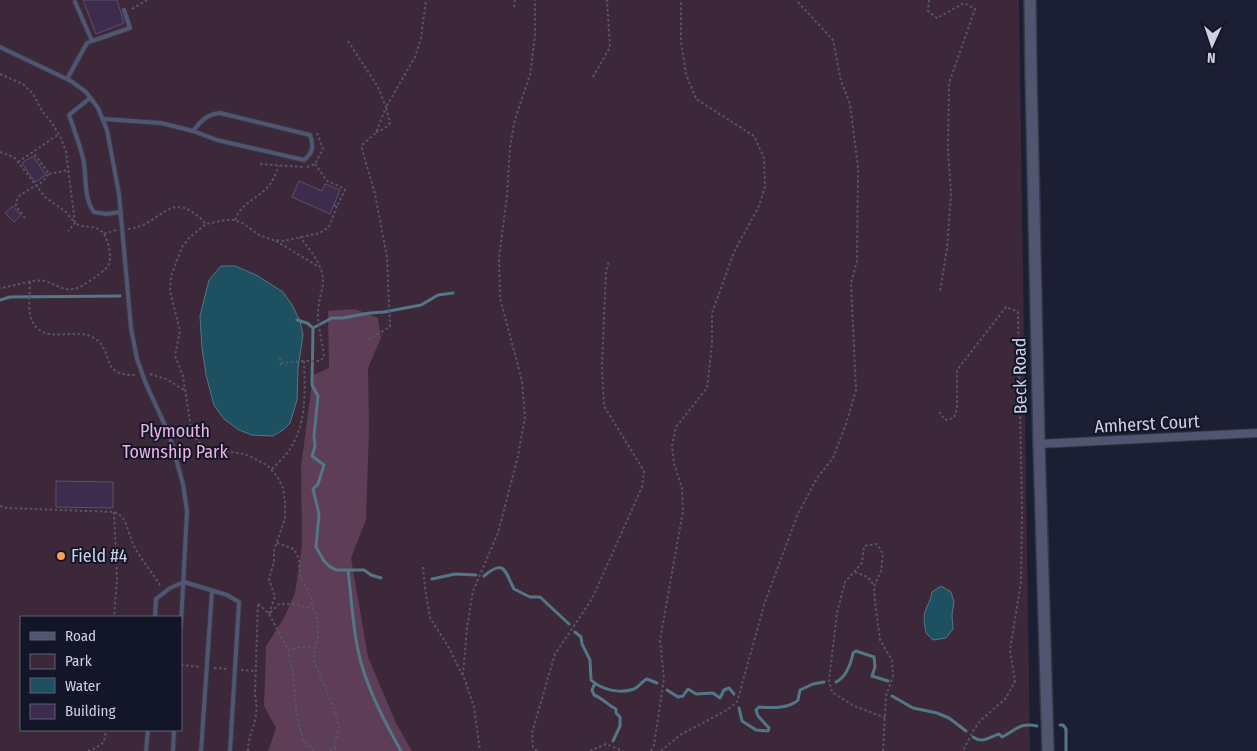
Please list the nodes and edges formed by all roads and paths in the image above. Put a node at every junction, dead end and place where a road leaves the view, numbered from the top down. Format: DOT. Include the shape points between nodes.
graph roads {
  1 [pos="147,0"];
  2 [pos="426,0"];
  3 [pos="515,0"];
  4 [pos="535,0"];
  5 [pos="607,0"];
  6 [pos="681,0"];
  7 [pos="796,0"];
  8 [pos="929,0"];
  9 [pos="1030,0"];
  10 [pos="75,2"];
  11 [pos="514,7"];
  12 [pos="125,11"];
  13 [pos="92,41"];
  14 [pos="348,41"];
  15 [pos="0,47"];
  16 [pos="0,74"];
  17 [pos="593,77"];
  18 [pos="67,78"];
  19 [pos="90,98"];
  20 [pos="386,107"];
  21 [pos="104,119"];
  22 [pos="193,131"];
  23 [pos="376,132"];
  24 [pos="59,134"];
  25 [pos="0,152"];
  26 [pos="33,152"];
  27 [pos="18,162"];
  28 [pos="315,164"];
  29 [pos="279,166"];
  30 [pos="69,170"];
  31 [pos="49,174"];
  32 [pos="36,186"];
  33 [pos="333,205"];
  34 [pos="337,206"];
  35 [pos="121,212"];
  36 [pos="25,218"];
  37 [pos="235,220"];
  38 [pos="75,223"];
  39 [pos="206,224"];
  40 [pos="123,230"];
  41 [pos="68,231"];
  42 [pos="104,234"];
  43 [pos="300,237"];
  44 [pos="274,240"];
  45 [pos="609,261"];
  46 [pos="320,268"];
  47 [pos="30,282"];
  48 [pos="0,288"];
  49 [pos="940,291"];
  50 [pos="366,340"];
  51 [pos="280,358"];
  52 [pos="306,361"];
  53 [pos="281,363"];
  54 [pos="281,367"];
  55 [pos="142,375"];
  56 [pos="186,391"];
  57 [pos="939,412"];
  58 [pos="1257,433"];
  59 [pos="1039,444"];
  60 [pos="272,470"];
  61 [pos="0,506"];
  62 [pos="114,512"];
  63 [pos="277,543"];
  64 [pos="423,567"];
  65 [pos="854,572"];
  66 [pos="184,582"];
  67 [pos="874,586"];
  68 [pos="212,591"];
  69 [pos="165,592"];
  70 [pos="313,609"];
  71 [pos="268,614"];
  72 [pos="114,616"];
  73 [pos="155,616"];
  74 [pos="182,616"];
  75 [pos="314,648"];
  76 [pos="288,650"];
  77 [pos="182,665"];
  78 [pos="207,667"];
  79 [pos="235,670"];
  80 [pos="256,671"];
  81 [pos="463,675"];
  82 [pos="886,718"];
  83 [pos="106,731"];
  84 [pos="148,731"];
  85 [pos="174,731"];
  86 [pos="334,748"];
  87 [pos="97,749"];
  88 [pos="88,751"];
  89 [pos="146,751"];
  90 [pos="173,751"];
  91 [pos="201,751"];
  92 [pos="230,751"];
  93 [pos="248,751"];
  94 [pos="314,751"];
  95 [pos="329,751"];
  96 [pos="339,751"];
  97 [pos="480,751"];
  98 [pos="537,751"];
  99 [pos="590,751"];
  100 [pos="623,751"];
  101 [pos="651,751"];
  102 [pos="661,751"];
  103 [pos="883,751"];
  104 [pos="963,751"];
  105 [pos="1048,751"];
  1 -- 12 [label="path"];
  2 -- 20 [label="path" via="416,57"];
  3 -- 11 [label="path"];
  4 -- 81 [label="path" via="536,36 530,75 515,119 510,147 508,196 499,258 500,298 522,381 525,416 498,533 473,591"];
  5 -- 17 [label="path" via="610,47"];
  6 -- 101 [label="path" via="681,42 686,74 696,99 754,136 764,158 765,187 759,206 734,252 712,313 707,388 676,427 672,446 682,488 683,510 660,640 664,678"];
  7 -- 102 [label="path" via="833,40 841,81 850,104 858,168 857,261 851,283 856,390 833,458 797,516 766,602 736,702 680,735"];
  8 -- 49 [label="path" via="928,11 937,18 964,3 975,9 949,83 951,194"];
  9 -- 59 [label="main road, Beck Road"];
  10 -- 13 [label="lane"];
  12 -- 13 [label="lane" via="130,28"];
  13 -- 18 [label="lane" via="87,43"];
  14 -- 20 [label="path" via="378,87"];
  15 -- 18 [label="lane"];
  16 -- 24 [label="path" via="24,84"];
  18 -- 19 [label="lane"];
  19 -- 21 [label="lane"];
  19 -- 35 [label="lane" via="69,115 83,160 88,205 94,212"];
  20 -- 23 [label="path"];
  20 -- 23 [label="path" via="390,123"];
  21 -- 22 [label="lane" via="161,123"];
  21 -- 35 [label="lane"];
  22 -- 22 [label="lane" via="217,140 304,160 311,154 313,143 310,135 220,113 202,120"];
  23 -- 50 [label="path" via="362,148 387,257 390,327"];
  24 -- 26 [label="path"];
  24 -- 30 [label="path"];
  25 -- 27 [label="path"];
  26 -- 27 [label="path"];
  26 -- 31 [label="path"];
  27 -- 32 [label="path"];
  28 -- 34 [label="path" via="327,181 343,188"];
  29 -- 37 [label="path" via="270,184 246,203"];
  30 -- 31 [label="path"];
  30 -- 38 [label="path"];
  31 -- 32 [label="path"];
  32 -- 36 [label="path" via="20,195 16,202"];
  32 -- 38 [label="path"];
  33 -- 34 [label="path"];
  34 -- 43 [label="path" via="329,227 320,233"];
  35 -- 40 [label="lane"];
  37 -- 39 [label="path"];
  37 -- 44 [label="path"];
  38 -- 41 [label="path"];
  38 -- 42 [label="path"];
  39 -- 40 [label="path" via="199,216 178,206 140,227"];
  39 -- 56 [label="path" via="182,248 171,276 170,290 180,331 175,356"];
  40 -- 42 [label="path"];
  40 -- 55 [label="lane" via="131,328"];
  42 -- 47 [label="path" via="110,258 108,266 89,283 65,290 44,280"];
  43 -- 44 [label="path"];
  43 -- 46 [label="path"];
  44 -- 46 [label="path"];
  45 -- 98 [label="path" via="605,280 604,406 644,471 642,487 592,599 555,654 532,733 533,747"];
  46 -- 52 [label="path" via="323,275 318,318 324,357 320,361"];
  47 -- 48 [label="path"];
  47 -- 55 [label="path" via="31,322 38,329 53,334 87,334 97,339 116,372 126,376"];
  51 -- 53 [label="path"];
  52 -- 53 [label="path"];
  52 -- 60 [label="path" via="305,402 300,425 290,449"];
  53 -- 54 [label="path"];
  55 -- 56 [label="path" via="155,374"];
  55 -- 66 [label="lane" via="169,434 183,484 187,511"];
  56 -- 60 [label="path" via="191,428 198,442 209,449 245,454"];
  57 -- 104 [label="path" via="945,420 954,418 957,370 1006,307 1018,312 1022,510 1021,582 1010,650 1015,681 1006,698 980,721"];
  58 -- 59 [label="street, Amherst Court"];
  59 -- 105 [label="main road, Beck Road"];
  60 -- 63 [label="path" via="283,488 285,501 285,519"];
  61 -- 62 [label="path"];
  62 -- 69 [label="path" via="123,518 135,548"];
  62 -- 72 [label="path" via="117,579"];
  63 -- 70 [label="path" via="294,549"];
  63 -- 71 [label="path" via="269,579 274,597"];
  64 -- 81 [label="path" via="430,618"];
  65 -- 67 [label="path" via="868,577"];
  65 -- 67 [label="path" via="862,563 864,546 877,544 883,554 881,571"];
  65 -- 82 [label="path" via="845,582 837,613 829,685 832,692 854,706"];
  66 -- 68 [label="lane"];
  66 -- 69 [label="lane"];
  66 -- 74 [label="lane"];
  67 -- 82 [label="path" via="880,640 892,660 894,676 886,696"];
  68 -- 78 [label="lane"];
  68 -- 79 [label="lane" via="239,602"];
  69 -- 73 [label="lane" via="156,599"];
  70 -- 71 [label="path" via="279,604"];
  70 -- 75 [label="path" via="318,620"];
  71 -- 76 [label="path"];
  71 -- 80 [label="path" via="258,603"];
  75 -- 76 [label="path"];
  75 -- 86 [label="path" via="313,659 339,727"];
  76 -- 94 [label="path" via="297,718 304,740"];
  77 -- 78 [label="path"];
  78 -- 79 [label="path"];
  78 -- 91 [label="lane"];
  79 -- 80 [label="path"];
  79 -- 92 [label="lane"];
  80 -- 93 [label="path" via="256,716 248,737"];
  81 -- 97 [label="path" via="474,707"];
  82 -- 103 [label="path"];
  83 -- 87 [label="path" via="104,742"];
  84 -- 89 [label="lane"];
  85 -- 90 [label="lane"];
  86 -- 95 [label="path"];
  86 -- 96 [label="path"];
  87 -- 88 [label="path"];
  99 -- 100 [label="path" via="606,744"];
}
